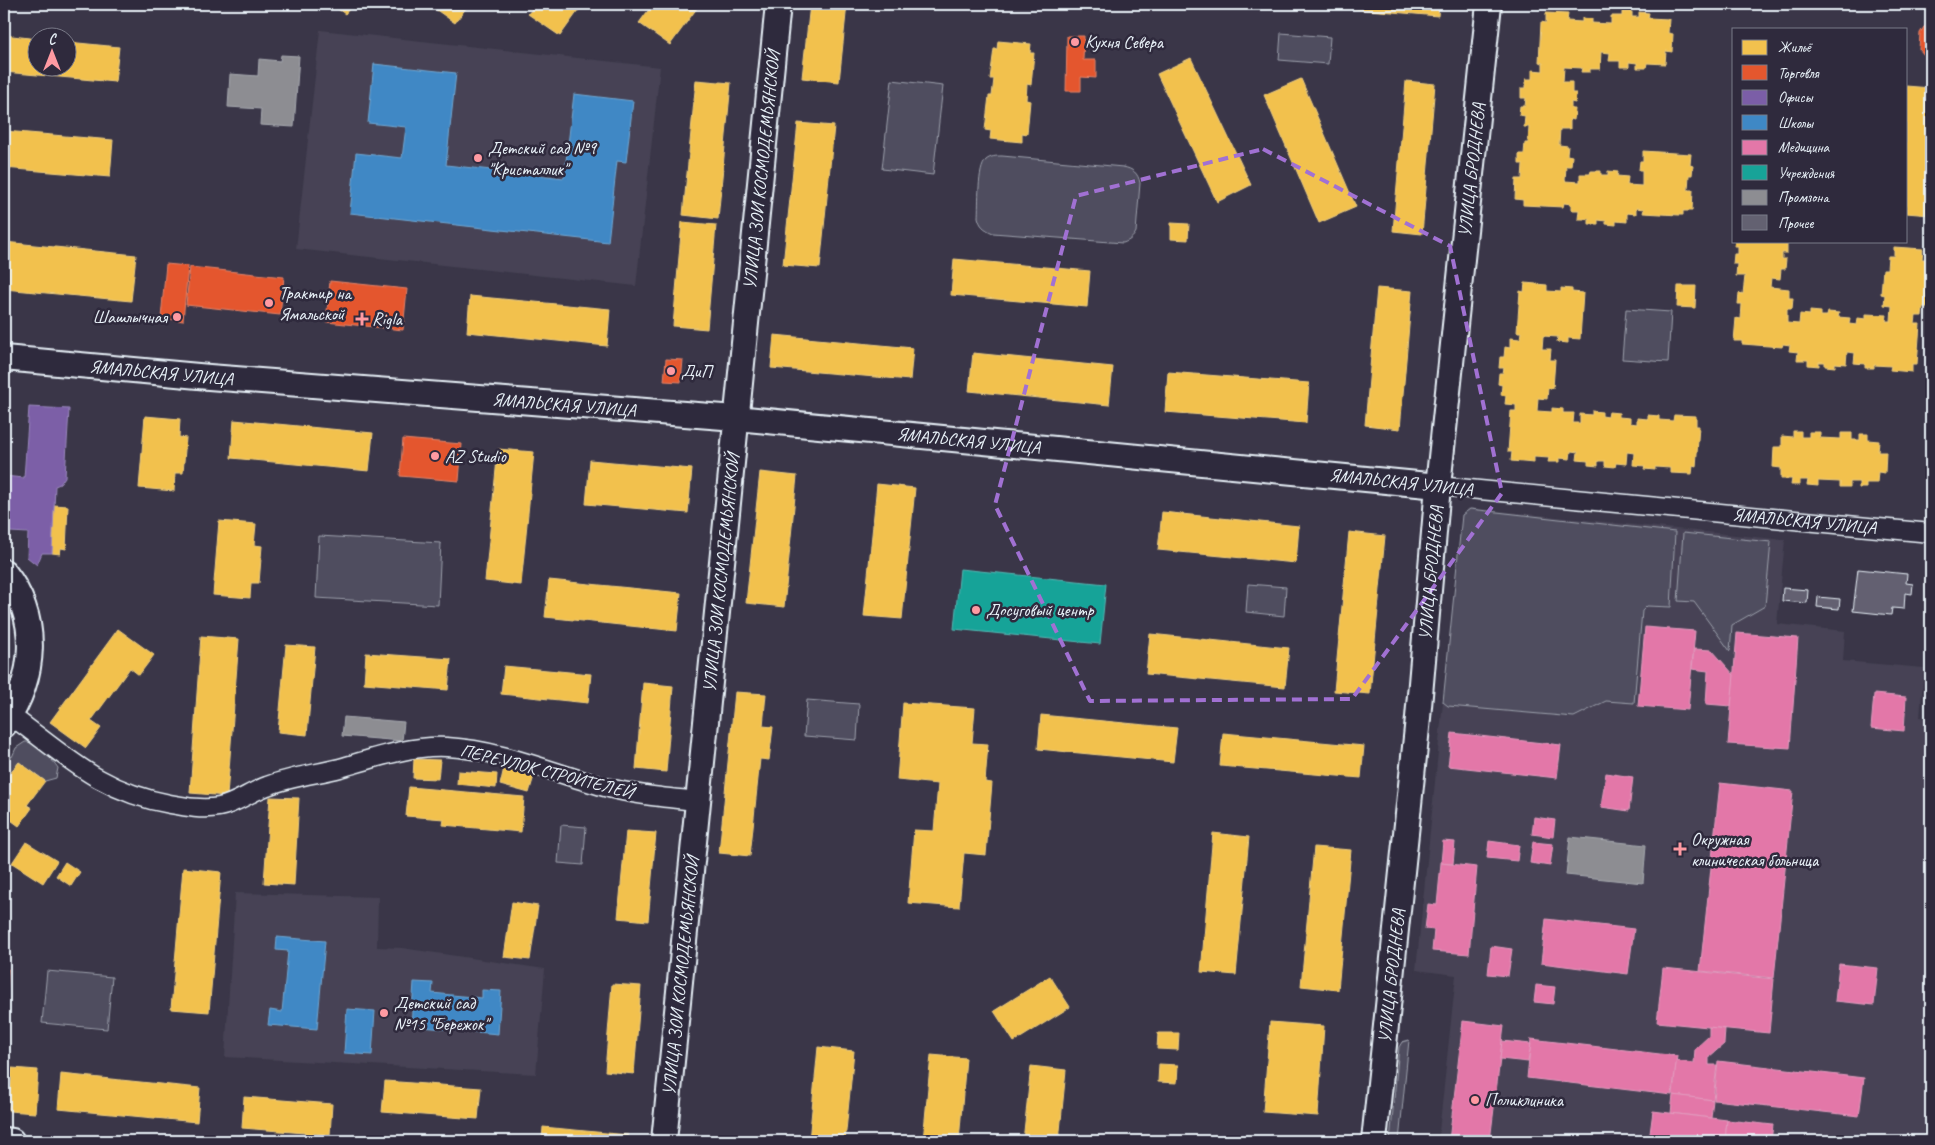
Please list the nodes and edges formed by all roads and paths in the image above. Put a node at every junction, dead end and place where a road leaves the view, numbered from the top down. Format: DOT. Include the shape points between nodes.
graph roads {
  1 [pos="778,4"];
  2 [pos="1488,4"];
  3 [pos="4,358"];
  4 [pos="736,418"];
  5 [pos="1438,486"];
  6 [pos="1931,533"];
  7 [pos="4,572"];
  8 [pos="7,720"];
  9 [pos="698,801"];
  10 [pos="4,1140"];
  11 [pos="12,1141"];
  12 [pos="664,1141"];
  13 [pos="1374,1141"];
  1 -- 4 [label="street, УЛИЦА ЗОИ КОСМОДЕМЬЯНСКОЙ"];
  2 -- 5 [label="street, УЛИЦА БРОДНЕВА"];
  3 -- 4 [label="street, ЯМАЛЬСКАЯ УЛИЦА"];
  4 -- 5 [label="street, ЯМАЛЬСКАЯ УЛИЦА"];
  4 -- 9 [label="street, УЛИЦА ЗОИ КОСМОДЕМЬЯНСКОЙ"];
  5 -- 6 [label="street, ЯМАЛЬСКАЯ УЛИЦА"];
  5 -- 13 [label="street, УЛИЦА БРОДНЕВА" via="1417,727"];
  7 -- 8 [label="street" via="24,608 30,640 28,674"];
  8 -- 9 [label="street, ПЕРЕУЛОК СТРОИТЕЛЕЙ" via="106,784 144,799 186,807 227,806 268,786 396,753 446,747 501,756 606,787"];
  9 -- 12 [label="street, УЛИЦА ЗОИ КОСМОДЕМЬЯНСКОЙ"];
  10 -- 11 [label="street"];
}
